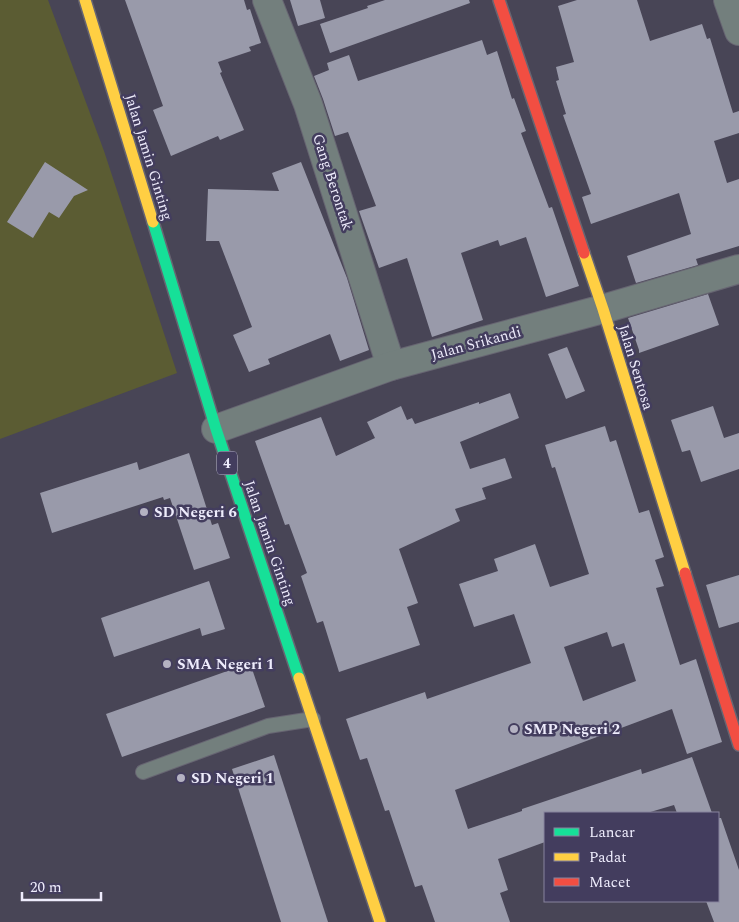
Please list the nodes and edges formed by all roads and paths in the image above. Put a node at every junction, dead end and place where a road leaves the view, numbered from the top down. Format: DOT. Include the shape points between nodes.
graph roads {
  1 [pos="85,0"];
  2 [pos="267,0"];
  3 [pos="499,0"];
  4 [pos="728,0"];
  5 [pos="739,31"];
  6 [pos="739,268"];
  7 [pos="603,310"];
  8 [pos="391,366"];
  9 [pos="216,430"];
  10 [pos="313,719"];
  11 [pos="739,745"];
  12 [pos="143,772"];
  13 [pos="380,922"];
  1 -- 9 [label="main road, Jalan Jamin Ginting / 4"];
  2 -- 8 [label="street, Gang Berontak" via="308,104"];
  3 -- 7 [label="main road, Jalan Sentosa"];
  4 -- 5 [label="street"];
  6 -- 7 [label="street, Jalan Srikandi"];
  7 -- 8 [label="street, Jalan Srikandi"];
  7 -- 11 [label="main road, Jalan Sentosa"];
  8 -- 9 [label="street, Jalan Srikandi"];
  9 -- 10 [label="main road, Jalan Jamin Ginting / 4"];
  10 -- 12 [label="lane" via="268,726"];
  10 -- 13 [label="main road, Jalan Jamin Ginting / 4"];
}
